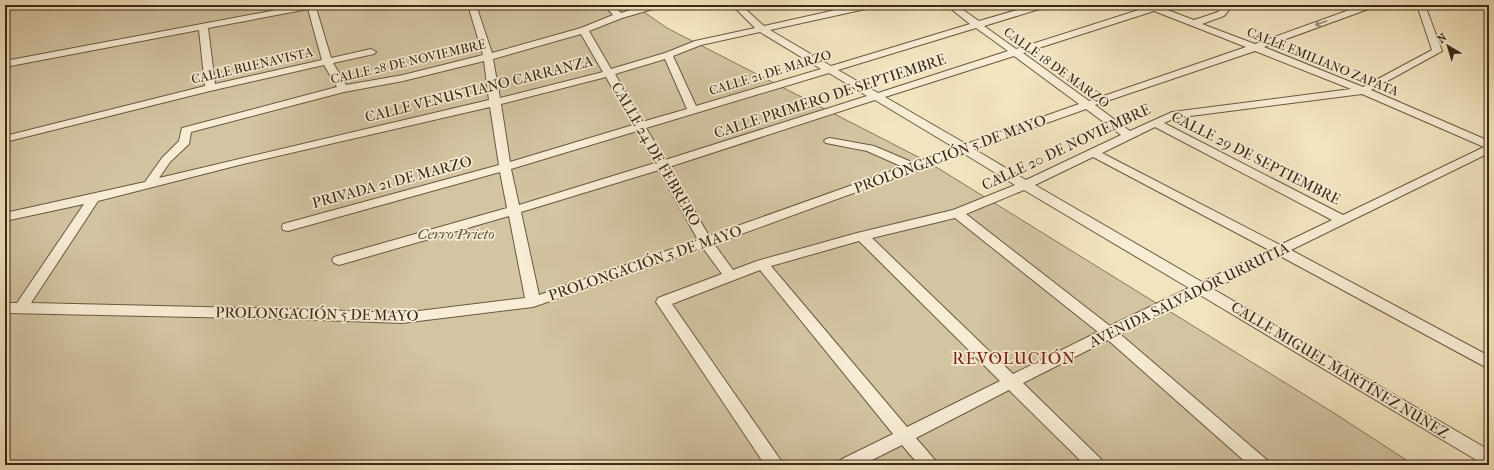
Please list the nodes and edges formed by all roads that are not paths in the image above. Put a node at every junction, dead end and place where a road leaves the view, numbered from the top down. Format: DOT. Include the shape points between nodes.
graph roads {
  1 [pos="313,5"];
  2 [pos="472,5"];
  3 [pos="608,5"];
  4 [pos="657,5"];
  5 [pos="736,5"];
  6 [pos="870,5"];
  7 [pos="950,5"];
  8 [pos="1043,5"];
  9 [pos="1223,5"];
  10 [pos="1371,5"];
  11 [pos="1421,5"];
  12 [pos="1150,7"];
  13 [pos="619,16"];
  14 [pos="1195,23"];
  15 [pos="977,24"];
  16 [pos="203,26"];
  17 [pos="762,28"];
  18 [pos="584,30"];
  19 [pos="1256,47"];
  20 [pos="371,52"];
  21 [pos="1015,52"];
  22 [pos="668,55"];
  23 [pos="488,57"];
  24 [pos="327,61"];
  25 [pos="5,64"];
  26 [pos="829,69"];
  27 [pos="609,73"];
  28 [pos="210,88"];
  29 [pos="343,89"];
  30 [pos="1362,91"];
  31 [pos="877,97"];
  32 [pos="496,102"];
  33 [pos="1086,105"];
  34 [pos="693,110"];
  35 [pos="1155,123"];
  36 [pos="640,127"];
  37 [pos="1129,135"];
  38 [pos="5,139"];
  39 [pos="830,142"];
  40 [pos="1489,145"];
  41 [pos="964,149"];
  42 [pos="1489,149"];
  43 [pos="1094,153"];
  44 [pos="662,165"];
  45 [pos="505,167"];
  46 [pos="914,167"];
  47 [pos="149,184"];
  48 [pos="1025,185"];
  49 [pos="94,198"];
  50 [pos="515,210"];
  51 [pos="957,213"];
  52 [pos="5,217"];
  53 [pos="1343,220"];
  54 [pos="288,227"];
  55 [pos="862,236"];
  56 [pos="706,242"];
  57 [pos="1280,250"];
  58 [pos="339,260"];
  59 [pos="762,264"];
  60 [pos="730,276"];
  61 [pos="1202,289"];
  62 [pos="533,302"];
  63 [pos="5,308"];
  64 [pos="21,308"];
  65 [pos="1109,333"];
  66 [pos="1489,363"];
  67 [pos="1011,382"];
  68 [pos="904,435"];
  69 [pos="1489,459"];
  70 [pos="775,465"];
  71 [pos="846,465"];
  72 [pos="929,465"];
  73 [pos="1096,465"];
  74 [pos="1261,465"];
  1 -- 16 [label="street"];
  1 -- 24 [label="street"];
  2 -- 23 [label="street"];
  3 -- 13 [label="street"];
  4 -- 13 [label="street, CALLE 28 DE NOVIEMBRE"];
  5 -- 17 [label="street, CALLE MIGUEL MARTÍNEZ NÚÑEZ"];
  6 -- 17 [label="street, CALLE VENUSTIANO CARRANZA"];
  7 -- 15 [label="street, CALLE 18 DE MARZO"];
  8 -- 15 [label="street, CALLE 21 DE MARZO"];
  9 -- 14 [label="street" via="1225,10 1221,14"];
  10 -- 19 [label="street, PROLONGACIÓN 5 DE MAYO, one-way"];
  11 -- 30 [label="street, CALLE 20 DE NOVIEMBRE" via="1437,51"];
  12 -- 14 [label="street, CALLE EMILIANO ZAPATA"];
  12 -- 21 [label="street, CALLE PRIMERO DE SEPTIEMBRE"];
  13 -- 18 [label="street, CALLE 28 DE NOVIEMBRE"];
  14 -- 19 [label="street, CALLE EMILIANO ZAPATA"];
  15 -- 21 [label="street, CALLE 18 DE MARZO"];
  15 -- 26 [label="street, CALLE 21 DE MARZO"];
  16 -- 25 [label="street"];
  16 -- 28 [label="street"];
  17 -- 22 [label="street, CALLE VENUSTIANO CARRANZA" via="698,43"];
  17 -- 26 [label="street, CALLE MIGUEL MARTÍNEZ NÚÑEZ"];
  18 -- 23 [label="street, CALLE 28 DE NOVIEMBRE"];
  18 -- 27 [label="street, CALLE 24 DE FEBRERO"];
  19 -- 30 [label="street, CALLE EMILIANO ZAPATA"];
  19 -- 33 [label="street, PROLONGACIÓN 5 DE MAYO"];
  20 -- 24 [label="street, CALLE BUENAVISTA"];
  21 -- 31 [label="street, CALLE PRIMERO DE SEPTIEMBRE"];
  21 -- 33 [label="street, CALLE 18 DE MARZO"];
  22 -- 27 [label="street, CALLE VENUSTIANO CARRANZA"];
  22 -- 34 [label="street"];
  23 -- 29 [label="street, CALLE 28 DE NOVIEMBRE" via="403,78"];
  23 -- 32 [label="street"];
  24 -- 28 [label="street, CALLE BUENAVISTA"];
  24 -- 29 [label="street" via="334,78"];
  26 -- 31 [label="street, CALLE MIGUEL MARTÍNEZ NÚÑEZ"];
  26 -- 34 [label="street, CALLE 21 DE MARZO"];
  27 -- 32 [label="street, CALLE VENUSTIANO CARRANZA"];
  27 -- 36 [label="street, CALLE 24 DE FEBRERO"];
  28 -- 38 [label="street, CALLE BUENAVISTA"];
  29 -- 47 [label="street, CALLE 28 DE NOVIEMBRE" via="186,130 185,142 166,160"];
  30 -- 35 [label="street, CALLE 20 DE NOVIEMBRE" via="1172,116"];
  30 -- 40 [label="street, CALLE EMILIANO ZAPATA"];
  31 -- 41 [label="street, CALLE MIGUEL MARTÍNEZ NÚÑEZ"];
  31 -- 44 [label="street, CALLE PRIMERO DE SEPTIEMBRE"];
  32 -- 45 [label="street"];
  32 -- 47 [label="street, CALLE VENUSTIANO CARRANZA"];
  33 -- 37 [label="street, CALLE 18 DE MARZO"];
  33 -- 41 [label="street, PROLONGACIÓN 5 DE MAYO"];
  34 -- 36 [label="street, CALLE 21 DE MARZO"];
  35 -- 37 [label="street, CALLE 20 DE NOVIEMBRE"];
  35 -- 53 [label="street, CALLE 29 DE SEPTIEMBRE"];
  36 -- 44 [label="street, CALLE 24 DE FEBRERO"];
  36 -- 45 [label="street, CALLE 21 DE MARZO"];
  37 -- 43 [label="street, CALLE 20 DE NOVIEMBRE"];
  39 -- 46 [label="street" via="870,148"];
  41 -- 46 [label="street, PROLONGACIÓN 5 DE MAYO"];
  41 -- 48 [label="street, CALLE MIGUEL MARTÍNEZ NÚÑEZ"];
  42 -- 53 [label="street, AVENIDA SALVADOR URRUTIA"];
  43 -- 48 [label="street, CALLE 20 DE NOVIEMBRE"];
  43 -- 57 [label="street"];
  44 -- 50 [label="street, CALLE PRIMERO DE SEPTIEMBRE"];
  44 -- 56 [label="street, CALLE 24 DE FEBRERO"];
  45 -- 50 [label="street"];
  45 -- 54 [label="street, PRIVADA 21 DE MARZO"];
  46 -- 56 [label="street, PROLONGACIÓN 5 DE MAYO"];
  47 -- 49 [label="street, CALLE VENUSTIANO CARRANZA"];
  48 -- 51 [label="street, CALLE 20 DE NOVIEMBRE"];
  48 -- 61 [label="street, CALLE MIGUEL MARTÍNEZ NÚÑEZ"];
  49 -- 52 [label="street, CALLE VENUSTIANO CARRANZA"];
  49 -- 64 [label="street"];
  50 -- 58 [label="street, CALLE PRIMERO DE SEPTIEMBRE"];
  50 -- 62 [label="street"];
  51 -- 55 [label="street, CALLE 20 DE NOVIEMBRE"];
  51 -- 65 [label="street"];
  53 -- 57 [label="street, AVENIDA SALVADOR URRUTIA"];
  55 -- 59 [label="street, CALLE 20 DE NOVIEMBRE"];
  55 -- 67 [label="street"];
  56 -- 60 [label="street, CALLE 24 DE FEBRERO"];
  56 -- 62 [label="street, PROLONGACIÓN 5 DE MAYO"];
  57 -- 61 [label="street, AVENIDA SALVADOR URRUTIA"];
  57 -- 66 [label="street"];
  59 -- 60 [label="street, CALLE 20 DE NOVIEMBRE"];
  59 -- 68 [label="street"];
  60 -- 70 [label="street, CALLE 20 DE NOVIEMBRE" via="663,302"];
  61 -- 65 [label="street, AVENIDA SALVADOR URRUTIA"];
  61 -- 69 [label="street, CALLE MIGUEL MARTÍNEZ NÚÑEZ"];
  62 -- 64 [label="street, PROLONGACIÓN 5 DE MAYO" via="402,318"];
  63 -- 64 [label="street, PROLONGACIÓN 5 DE MAYO"];
  65 -- 67 [label="street, AVENIDA SALVADOR URRUTIA"];
  65 -- 74 [label="street"];
  67 -- 68 [label="street, AVENIDA SALVADOR URRUTIA"];
  67 -- 73 [label="street"];
  68 -- 71 [label="street, AVENIDA SALVADOR URRUTIA"];
  68 -- 72 [label="street"];
}
